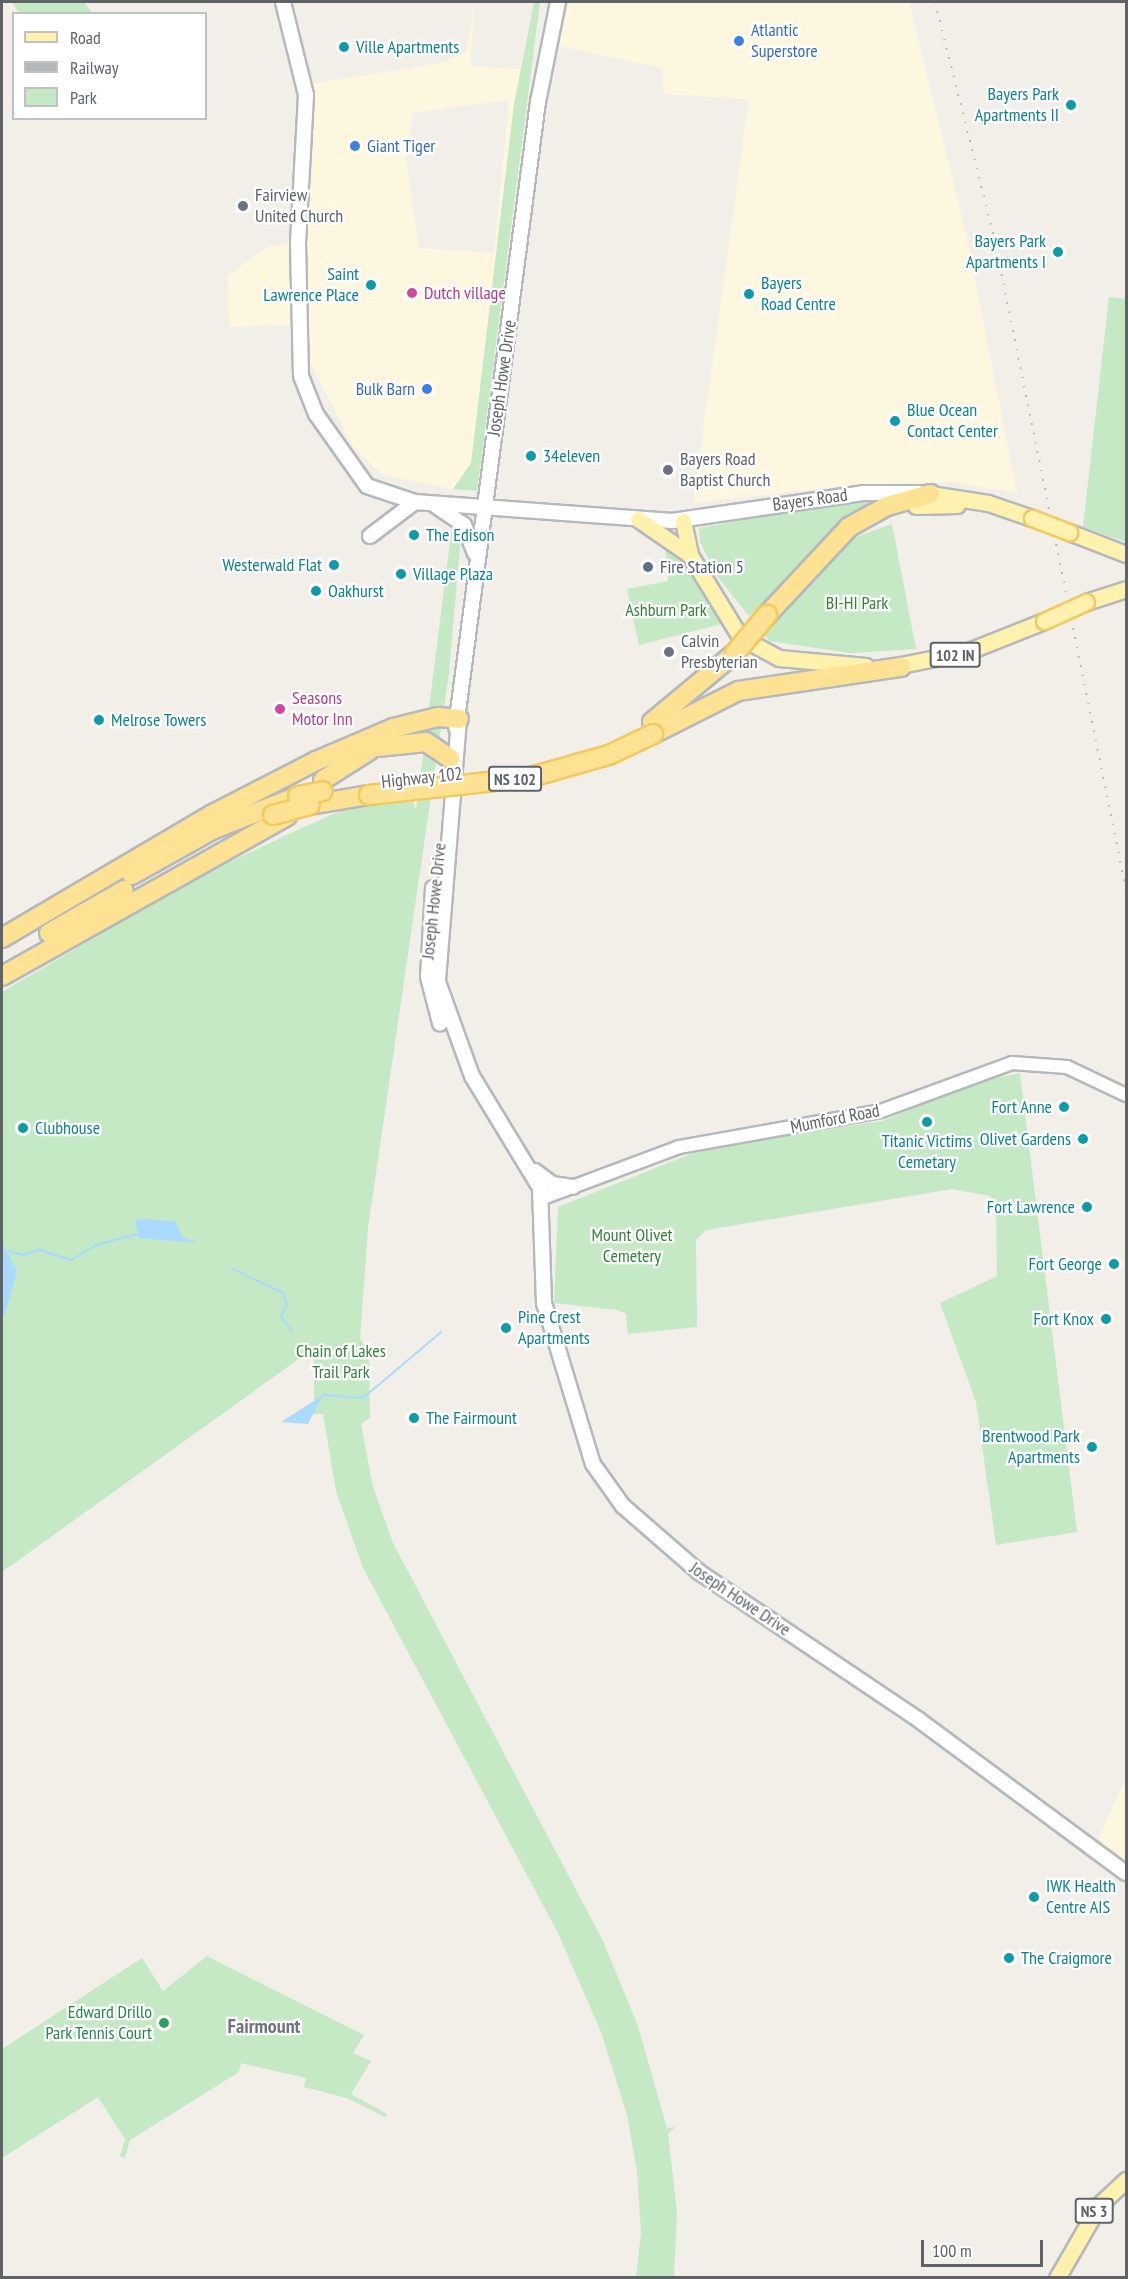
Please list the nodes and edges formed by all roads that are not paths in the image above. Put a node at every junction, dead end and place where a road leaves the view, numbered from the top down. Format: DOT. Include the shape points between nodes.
graph roads {
  1 [pos="283,2"];
  2 [pos="558,2"];
  3 [pos="930,494"];
  4 [pos="420,502"];
  5 [pos="916,506"];
  6 [pos="484,507"];
  7 [pos="995,507"];
  8 [pos="638,519"];
  9 [pos="684,521"];
  10 [pos="370,536"];
  11 [pos="833,542"];
  12 [pos="1126,554"];
  13 [pos="690,555"];
  14 [pos="477,559"];
  15 [pos="1126,589"];
  16 [pos="901,668"];
  17 [pos="459,719"];
  18 [pos="653,728"];
  19 [pos="378,747"];
  20 [pos="450,758"];
  21 [pos="323,785"];
  22 [pos="370,789"];
  23 [pos="304,801"];
  24 [pos="280,816"];
  25 [pos="2,938"];
  26 [pos="2,952"];
  27 [pos="2,962"];
  28 [pos="2,976"];
  29 [pos="1126,1095"];
  30 [pos="532,1168"];
  31 [pos="573,1187"];
  32 [pos="540,1199"];
  33 [pos="1126,1873"];
  34 [pos="1126,2180"];
  35 [pos="1057,2277"];
  1 -- 4 [label="main road" via="306,95 299,363 310,403 347,459 374,478 377,489"];
  2 -- 6 [label="main road, Joseph Howe Drive" via="538,102"];
  3 -- 7 [label="main road, Bayers Road"];
  3 -- 9 [label="main road, Bayers Road" via="862,493"];
  3 -- 11 [label="highway, Highway 102 / NS 102" via="867,515"];
  4 -- 6 [label="main road, Bayers Road"];
  4 -- 10 [label="main road"];
  4 -- 14 [label="main road" via="464,525"];
  5 -- 7 [label="main road, NS 102"];
  5 -- 11 [label="highway, NS 102" via="878,516"];
  6 -- 8 [label="main road, Bayers Road"];
  6 -- 14 [label="main road, Joseph Howe Drive"];
  7 -- 12 [label="main road, Bayers Road, bridge"];
  8 -- 9 [label="main road, Bayers Road"];
  8 -- 13 [label="main road"];
  9 -- 13 [label="main road"];
  11 -- 18 [label="highway, Highway 102 / NS 102, bridge" via="735,653"];
  13 -- 16 [label="main road" via="729,624 755,649 805,663"];
  14 -- 17 [label="main road, Joseph Howe Drive"];
  15 -- 16 [label="main road, 102 IN, bridge" via="966,652"];
  16 -- 18 [label="highway, Highway 102 / NS 102" via="738,691"];
  17 -- 19 [label="highway"];
  17 -- 20 [label="main road, Joseph Howe Drive"];
  17 -- 25 [label="highway" via="438,717 393,728 315,761"];
  17 -- 30 [label="main road, Joseph Howe Drive" via="438,982 472,1076"];
  18 -- 22 [label="highway, Highway 102 / NS 102, bridge" via="609,756 531,777"];
  19 -- 20 [label="highway" via="426,742"];
  19 -- 21 [label="highway"];
  20 -- 32 [label="main road, Joseph Howe Drive" via="428,941 433,1002 468,1088"];
  21 -- 22 [label="highway, Highway 102 / NS 102"];
  21 -- 23 [label="highway, Highway 102 / NS 102, bridge"];
  22 -- 23 [label="highway, Highway 102 / NS 102"];
  23 -- 24 [label="highway, Highway 102 / NS 102, bridge"];
  23 -- 26 [label="highway, Highway 102 / NS 102" via="214,829"];
  24 -- 27 [label="highway, Highway 102 / NS 102" via="219,839"];
  24 -- 28 [label="highway"];
  29 -- 31 [label="street, Mumford Road" via="1067,1067 1012,1063 881,1111 705,1140"];
  30 -- 31 [label="main road" via="552,1184"];
  30 -- 32 [label="main road, Joseph Howe Drive"];
  31 -- 32 [label="street, Mumford Road"];
  32 -- 33 [label="main road, Joseph Howe Drive" via="540,1272 553,1341 593,1464 623,1506 699,1572 919,1720"];
  34 -- 35 [label="main road, NS 3" via="1099,2205"];
}
